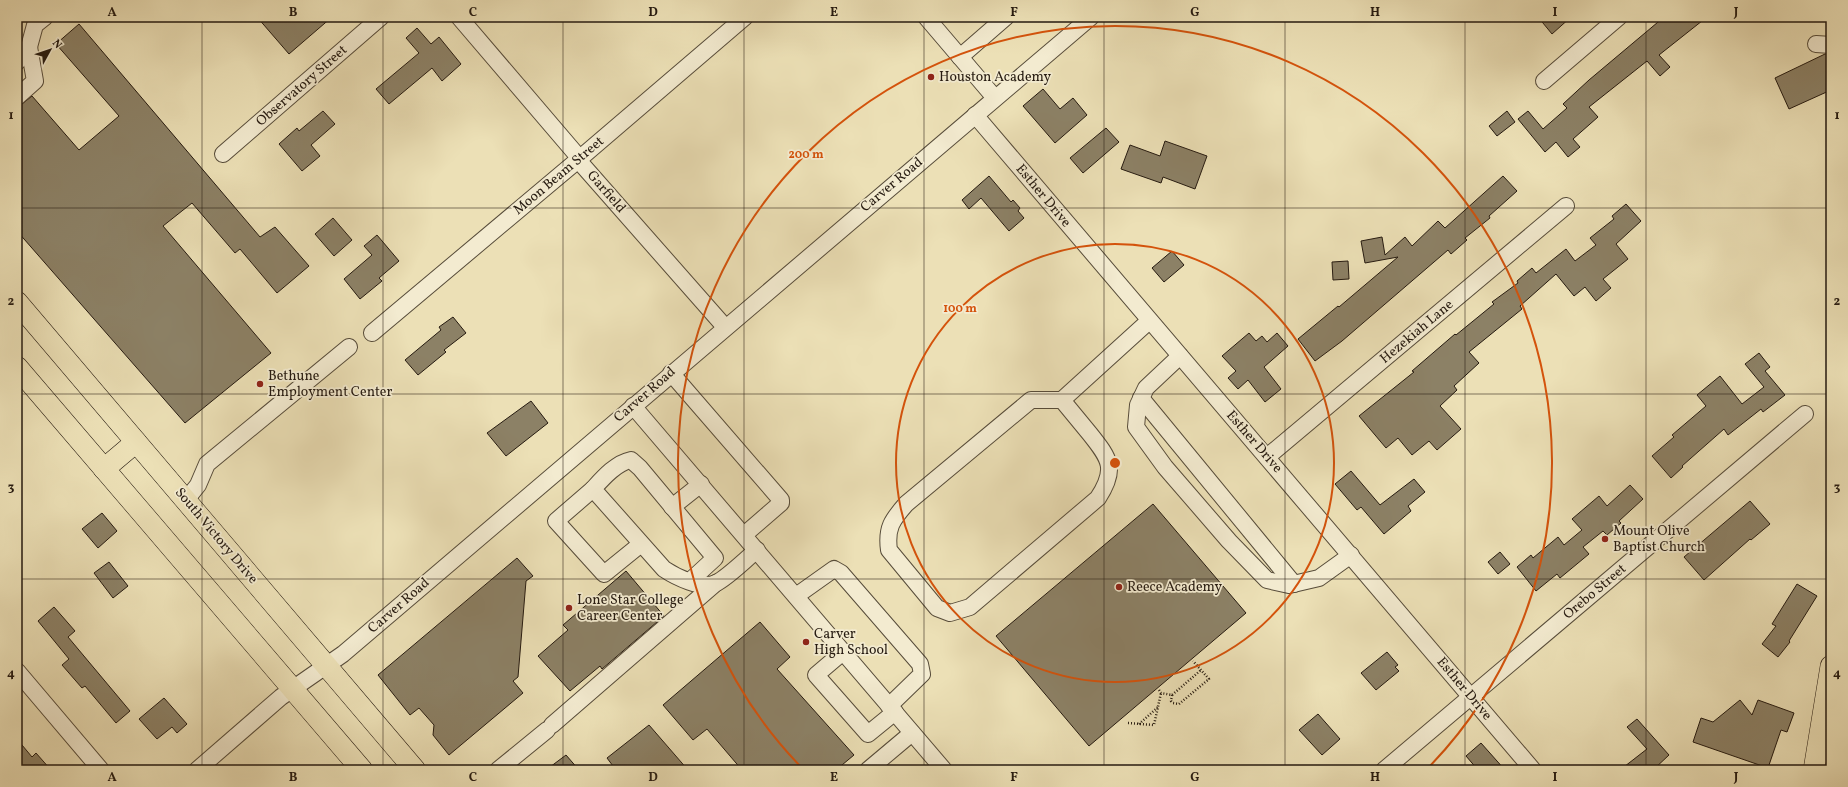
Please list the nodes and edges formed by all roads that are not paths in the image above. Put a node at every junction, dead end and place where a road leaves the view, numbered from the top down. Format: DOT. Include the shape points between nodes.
graph roads {
  1 [pos="45,17"];
  2 [pos="381,17"];
  3 [pos="459,17"];
  4 [pos="745,17"];
  5 [pos="1006,17"];
  6 [pos="1090,17"];
  7 [pos="1619,17"];
  8 [pos="929,18"];
  9 [pos="29,47"];
  10 [pos="960,57"];
  11 [pos="17,62"];
  12 [pos="1544,81"];
  13 [pos="17,96"];
  14 [pos="995,98"];
  15 [pos="975,115"];
  16 [pos="223,154"];
  17 [pos="578,160"];
  18 [pos="1566,206"];
  19 [pos="17,302"];
  20 [pos="1149,321"];
  21 [pos="725,327"];
  22 [pos="372,333"];
  23 [pos="349,347"];
  24 [pos="1180,356"];
  25 [pos="17,367"];
  26 [pos="671,373"];
  27 [pos="1141,398"];
  28 [pos="1062,400"];
  29 [pos="633,406"];
  30 [pos="1805,414"];
  31 [pos="136,442"];
  32 [pos="1267,457"];
  33 [pos="104,469"];
  34 [pos="701,484"];
  35 [pos="593,489"];
  36 [pos="186,500"];
  37 [pos="672,507"];
  38 [pos="744,534"];
  39 [pos="641,544"];
  40 [pos="757,550"];
  41 [pos="1350,555"];
  42 [pos="690,581"];
  43 [pos="716,583"];
  44 [pos="1294,584"];
  45 [pos="796,596"];
  46 [pos="844,652"];
  47 [pos="327,665"];
  48 [pos="1831,666"];
  49 [pos="17,671"];
  50 [pos="293,689"];
  51 [pos="1471,697"];
  52 [pos="892,709"];
  53 [pos="912,733"];
  54 [pos="872,769"];
  55 [pos="101,770"];
  56 [pos="197,770"];
  57 [pos="362,770"];
  58 [pos="415,770"];
  59 [pos="498,770"];
  60 [pos="944,770"];
  61 [pos="1384,770"];
  62 [pos="1533,770"];
  63 [pos="1817,770"];
  1 -- 9 [label="street" via="35,25"];
  2 -- 16 [label="street, Observatory Street"];
  3 -- 17 [label="street, Garfield" via="576,154"];
  4 -- 17 [label="street, Moon Beam Street"];
  5 -- 10 [label="street"];
  6 -- 14 [label="street, Carver Road"];
  7 -- 12 [label="street"];
  8 -- 10 [label="street"];
  9 -- 11 [label="street"];
  9 -- 13 [label="street" via="35,81"];
  10 -- 14 [label="street"];
  14 -- 15 [label="street, Carver Road"];
  15 -- 20 [label="street, Esther Drive"];
  15 -- 21 [label="street, Carver Road"];
  17 -- 21 [label="street, Garfield"];
  17 -- 22 [label="street, Moon Beam Street"];
  18 -- 32 [label="street, Hezekiah Lane"];
  19 -- 31 [label="main road, South Victory Drive"];
  20 -- 24 [label="street, Esther Drive"];
  20 -- 28 [label="street"];
  21 -- 26 [label="street, Carver Road"];
  23 -- 36 [label="street" via="207,464 198,485"];
  24 -- 27 [label="street" via="1146,388"];
  24 -- 32 [label="street, Esther Drive"];
  25 -- 33 [label="main road"];
  26 -- 29 [label="street, Carver Road"];
  26 -- 38 [label="street" via="781,500 781,503"];
  27 -- 44 [label="street"];
  27 -- 44 [label="street" via="1136,427 1165,467 1229,541 1267,580 1289,586"];
  28 -- 28 [label="street" via="1032,400 906,504 893,520 889,528 889,550 936,608 956,613 970,607 1098,498 1107,485 1109,468 1106,454"];
  29 -- 34 [label="street"];
  29 -- 47 [label="street, Carver Road"];
  30 -- 51 [label="street, Orebo Street"];
  31 -- 33 [label="main road"];
  31 -- 36 [label="main road, South Victory Drive"];
  32 -- 41 [label="street, Esther Drive"];
  33 -- 50 [label="main road"];
  34 -- 37 [label="street"];
  34 -- 38 [label="street"];
  35 -- 37 [label="street" via="623,461 631,460"];
  35 -- 39 [label="street"];
  35 -- 39 [label="street" via="556,521 604,574"];
  36 -- 47 [label="main road, South Victory Drive"];
  37 -- 42 [label="street" via="716,558"];
  38 -- 40 [label="street"];
  39 -- 42 [label="street" via="664,570"];
  40 -- 43 [label="street"];
  40 -- 45 [label="street"];
  41 -- 44 [label="street" via="1319,578"];
  41 -- 51 [label="street, Esther Drive"];
  42 -- 43 [label="street" via="701,584"];
  43 -- 59 [label="street"];
  45 -- 46 [label="street"];
  45 -- 52 [label="street" via="834,570 841,573 920,664 922,674"];
  46 -- 52 [label="street"];
  46 -- 52 [label="street" via="816,675 868,734"];
  47 -- 50 [label="street, Carver Road"];
  47 -- 58 [label="main road, South Victory Drive"];
  48 -- 63 [label="main road"];
  49 -- 55 [label="street"];
  50 -- 56 [label="street, Carver Road"];
  50 -- 57 [label="main road"];
  51 -- 61 [label="street, Orebo Street"];
  51 -- 62 [label="street, Esther Drive"];
  52 -- 53 [label="street"];
  53 -- 54 [label="street"];
  53 -- 60 [label="street"];
}
